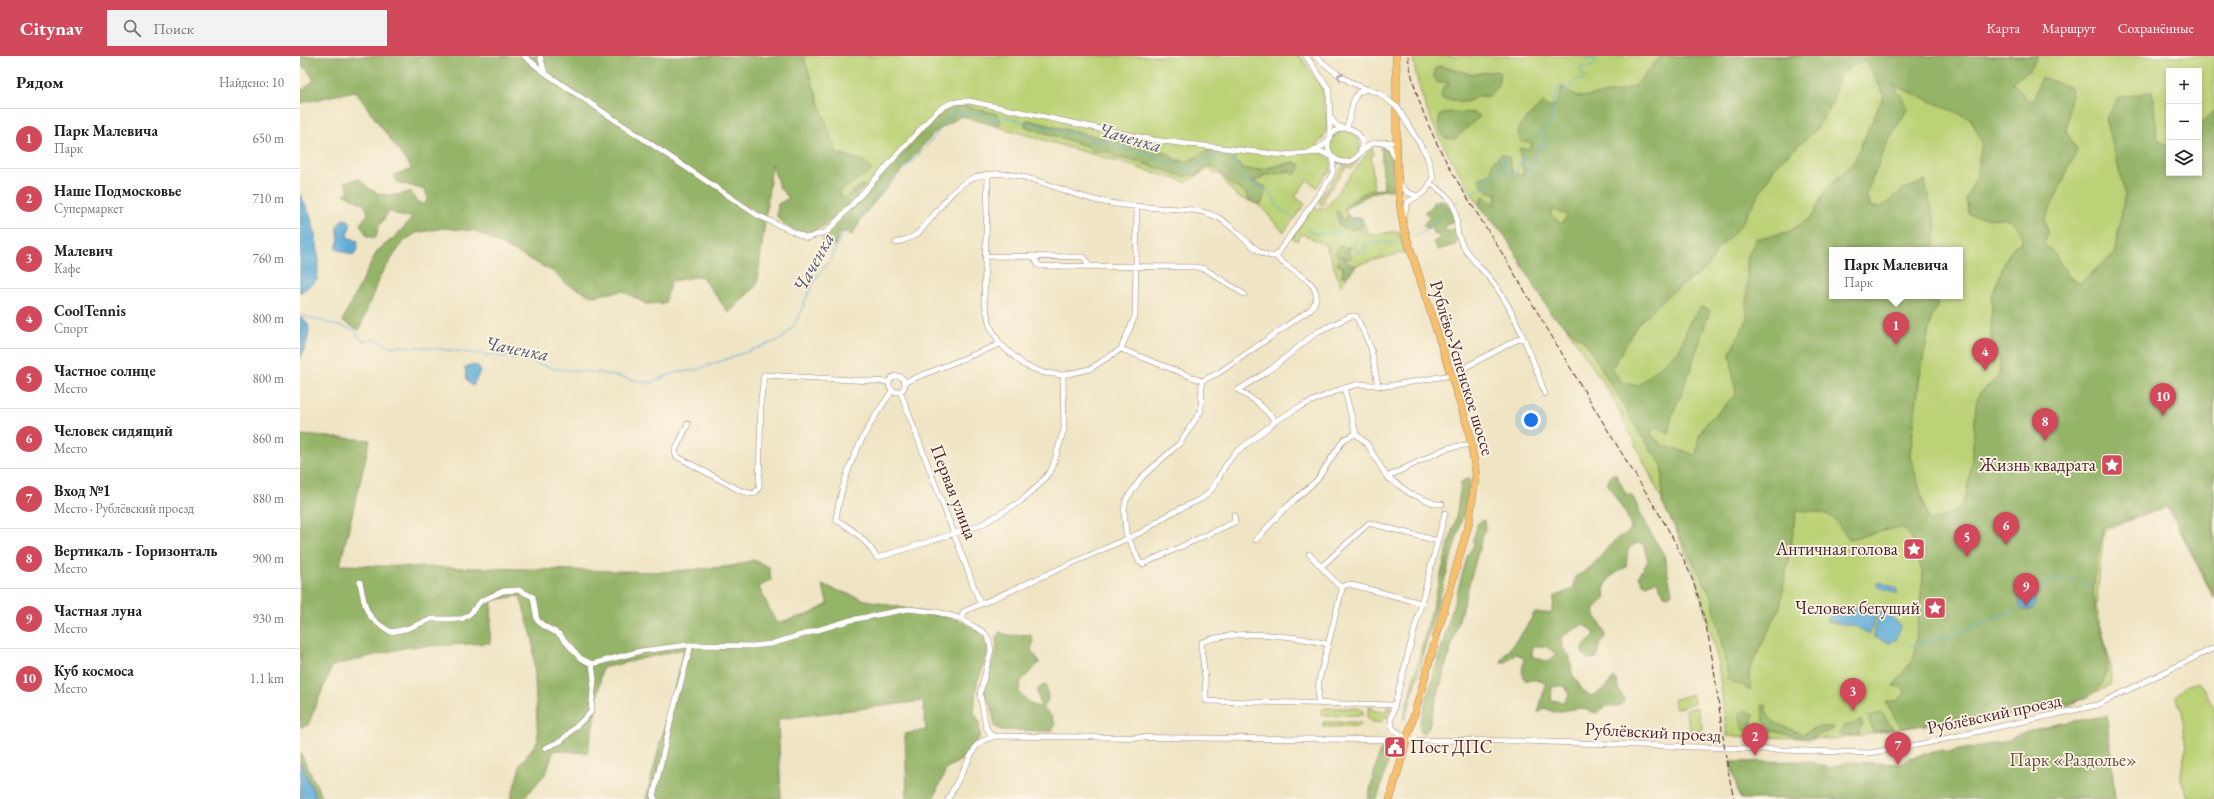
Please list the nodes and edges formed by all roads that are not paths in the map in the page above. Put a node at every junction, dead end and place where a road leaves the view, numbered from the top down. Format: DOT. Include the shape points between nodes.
graph roads {
  1 [pos="524,56"];
  2 [pos="540,56"];
  3 [pos="1306,56"];
  4 [pos="1315,56"];
  5 [pos="1396,56"];
  6 [pos="545,73"];
  7 [pos="1368,90"];
  8 [pos="1397,112"];
  9 [pos="1352,116"];
  10 [pos="1331,118"];
  11 [pos="1345,128"];
  12 [pos="1357,134"];
  13 [pos="1330,136"];
  14 [pos="1385,142"];
  15 [pos="1398,142"];
  16 [pos="1327,143"];
  17 [pos="1372,144"];
  18 [pos="1310,154"];
  19 [pos="1360,154"];
  20 [pos="1332,157"];
  21 [pos="1346,163"];
  22 [pos="1398,170"];
  23 [pos="1333,172"];
  24 [pos="988,175"];
  25 [pos="1398,182"];
  26 [pos="1431,184"];
  27 [pos="1418,196"];
  28 [pos="1137,207"];
  29 [pos="1404,229"];
  30 [pos="896,243"];
  31 [pos="987,256"];
  32 [pos="1033,256"];
  33 [pos="1276,256"];
  34 [pos="1089,266"];
  35 [pos="1137,266"];
  36 [pos="1244,294"];
  37 [pos="1522,337"];
  38 [pos="1000,344"];
  39 [pos="1122,349"];
  40 [pos="1466,367"];
  41 [pos="1063,375"];
  42 [pos="1451,375"];
  43 [pos="1202,381"];
  44 [pos="889,382"];
  45 [pos="905,382"];
  46 [pos="1378,386"];
  47 [pos="1344,388"];
  48 [pos="893,390"];
  49 [pos="900,391"];
  50 [pos="1545,394"];
  51 [pos="1276,421"];
  52 [pos="688,424"];
  53 [pos="1356,434"];
  54 [pos="1472,444"];
  55 [pos="1387,477"];
  56 [pos="1442,504"];
  57 [pos="1445,513"];
  58 [pos="1234,515"];
  59 [pos="955,535"];
  60 [pos="1128,539"];
  61 [pos="1256,540"];
  62 [pos="1438,541"];
  63 [pos="1309,554"];
  64 [pos="1321,567"];
  65 [pos="360,582"];
  66 [pos="1341,587"];
  67 [pos="980,603"];
  68 [pos="1421,603"];
  69 [pos="962,619"];
  70 [pos="1328,644"];
  71 [pos="691,645"];
  72 [pos="2214,648"];
  73 [pos="592,664"];
  74 [pos="1318,703"];
  75 [pos="1395,705"];
  76 [pos="996,736"];
  77 [pos="1408,739"];
  78 [pos="545,748"];
  79 [pos="655,799"];
  80 [pos="948,799"];
  81 [pos="1390,799"];
  1 -- 6 [label="street"];
  2 -- 6 [label="street"];
  3 -- 10 [label="street" via="1327,86"];
  7 -- 4 [label="street, one-way" via="1337,74"];
  5 -- 8 [label="main road, Рублёво-Успенское шоссе"];
  6 -- 18 [label="street" via="757,215 807,238 828,231 937,112 949,103 957,101 1153,140 1283,155"];
  7 -- 9 [label="street" via="1354,97"];
  7 -- 26 [label="street, bridge" via="1380,93 1398,108 1427,156 1432,170"];
  8 -- 14 [label="street" via="1394,133"];
  8 -- 15 [label="main road, Рублёво-Успенское шоссе"];
  9 -- 11 [label="street"];
  9 -- 12 [label="street"];
  10 -- 11 [label="street" via="1336,125"];
  10 -- 13 [label="street"];
  11 -- 12 [label="street"];
  11 -- 13 [label="street"];
  12 -- 17 [label="street"];
  12 -- 19 [label="street" via="1362,144"];
  13 -- 16 [label="street"];
  14 -- 15 [label="street"];
  14 -- 17 [label="street"];
  14 -- 22 [label="street" via="1394,152"];
  15 -- 22 [label="main road, Рублёво-Успенское шоссе"];
  16 -- 18 [label="street"];
  16 -- 20 [label="street"];
  17 -- 19 [label="street" via="1365,147"];
  18 -- 20 [label="street" via="1322,152"];
  19 -- 21 [label="street"];
  20 -- 21 [label="street"];
  20 -- 23 [label="street"];
  21 -- 23 [label="street"];
  22 -- 25 [label="main road, Рублёво-Успенское шоссе"];
  23 -- 33 [label="street" via="1322,192"];
  24 -- 28 [label="street" via="998,173 1026,178 1098,201"];
  24 -- 30 [label="street" via="975,177 952,192 917,235"];
  24 -- 31 [label="street"];
  25 -- 27 [label="street" via="1407,192"];
  25 -- 29 [label="main road, Рублёво-Успенское шоссе"];
  26 -- 27 [label="street"];
  26 -- 37 [label="street" via="1451,200 1457,211 1464,248 1492,281 1505,301"];
  27 -- 29 [label="street" via="1406,204"];
  28 -- 33 [label="street" via="1195,210 1216,216 1236,229 1256,249 1269,257"];
  28 -- 35 [label="street"];
  29 -- 42 [label="main road, Рублёво-Успенское шоссе"];
  31 -- 32 [label="street"];
  31 -- 38 [label="street" via="984,300 990,326"];
  32 -- 34 [label="street" via="1039,266"];
  32 -- 34 [label="street" via="1084,256"];
  33 -- 43 [label="street" via="1281,263 1310,283 1316,293 1316,303 1220,372"];
  34 -- 35 [label="street"];
  35 -- 36 [label="street" via="1205,269"];
  35 -- 39 [label="street" via="1135,316"];
  37 -- 40 [label="street"];
  37 -- 50 [label="street"];
  38 -- 41 [label="street" via="1024,365 1044,373"];
  38 -- 45 [label="street"];
  39 -- 41 [label="street" via="1090,369"];
  39 -- 43 [label="street"];
  41 -- 59 [label="street" via="1064,429 1052,469 1039,484 1008,510 981,525"];
  42 -- 46 [label="street"];
  42 -- 54 [label="main road, Рублёво-Успенское шоссе"];
  43 -- 60 [label="street" via="1201,411 1179,444 1142,477 1126,500 1124,510"];
  44 -- 45 [label="street" via="892,377 898,376"];
  44 -- 48 [label="street"];
  44 -- 52 [label="street" via="764,375 759,488 754,494 741,491 676,456 675,451"];
  45 -- 49 [label="street"];
  46 -- 47 [label="street" via="1363,384"];
  46 -- 51 [label="street" via="1371,348 1356,316 1352,316 1317,332 1271,369 1238,390 1257,402"];
  47 -- 51 [label="street" via="1299,407"];
  47 -- 53 [label="street"];
  48 -- 49 [label="street"];
  48 -- 59 [label="street" via="873,418 852,457 836,520 861,536 878,558"];
  49 -- 59 [label="street, Первая улица"];
  51 -- 60 [label="street" via="1235,453 1213,488 1203,498 1169,514"];
  53 -- 55 [label="street" via="1367,444"];
  53 -- 61 [label="street" via="1344,439 1317,480 1283,510"];
  54 -- 55 [label="street" via="1447,448"];
  54 -- 77 [label="main road, Рублёво-Успенское шоссе" via="1476,474 1471,511"];
  55 -- 56 [label="street" via="1411,494"];
  57 -- 62 [label="street"];
  58 -- 60 [label="street" via="1235,522 1143,564 1140,563"];
  59 -- 67 [label="street, Первая улица"];
  60 -- 67 [label="street"];
  62 -- 64 [label="street" via="1369,523"];
  62 -- 68 [label="street"];
  63 -- 64 [label="street"];
  64 -- 66 [label="street"];
  65 -- 73 [label="street" via="367,612 372,620 391,632 432,619 462,619 470,614 480,601 503,591 519,590 533,597 537,620 559,634 580,658"];
  66 -- 68 [label="street" via="1349,584"];
  66 -- 70 [label="street" via="1342,592"];
  67 -- 69 [label="street" via="963,612"];
  68 -- 75 [label="street"];
  69 -- 71 [label="street" via="937,612 908,609 851,620 771,644"];
  69 -- 76 [label="street" via="986,633 990,644 991,650 980,694 986,727 990,734"];
  70 -- 74 [label="street" via="1319,680"];
  70 -- 74 [label="street" via="1295,636 1241,635 1204,641 1201,644 1206,701"];
  71 -- 73 [label="street" via="641,651"];
  71 -- 79 [label="street" via="663,750 653,797"];
  72 -- 77 [label="street, Рублёвский проезд" via="2097,705 1875,753"];
  73 -- 78 [label="street" via="594,679 591,712 561,741"];
  74 -- 75 [label="street"];
  75 -- 77 [label="street" via="1391,718 1392,728"];
  76 -- 77 [label="street, Рублёвский проезд"];
  76 -- 80 [label="street" via="976,746"];
  77 -- 81 [label="main road, Рублёво-Успенское шоссе"];
}
